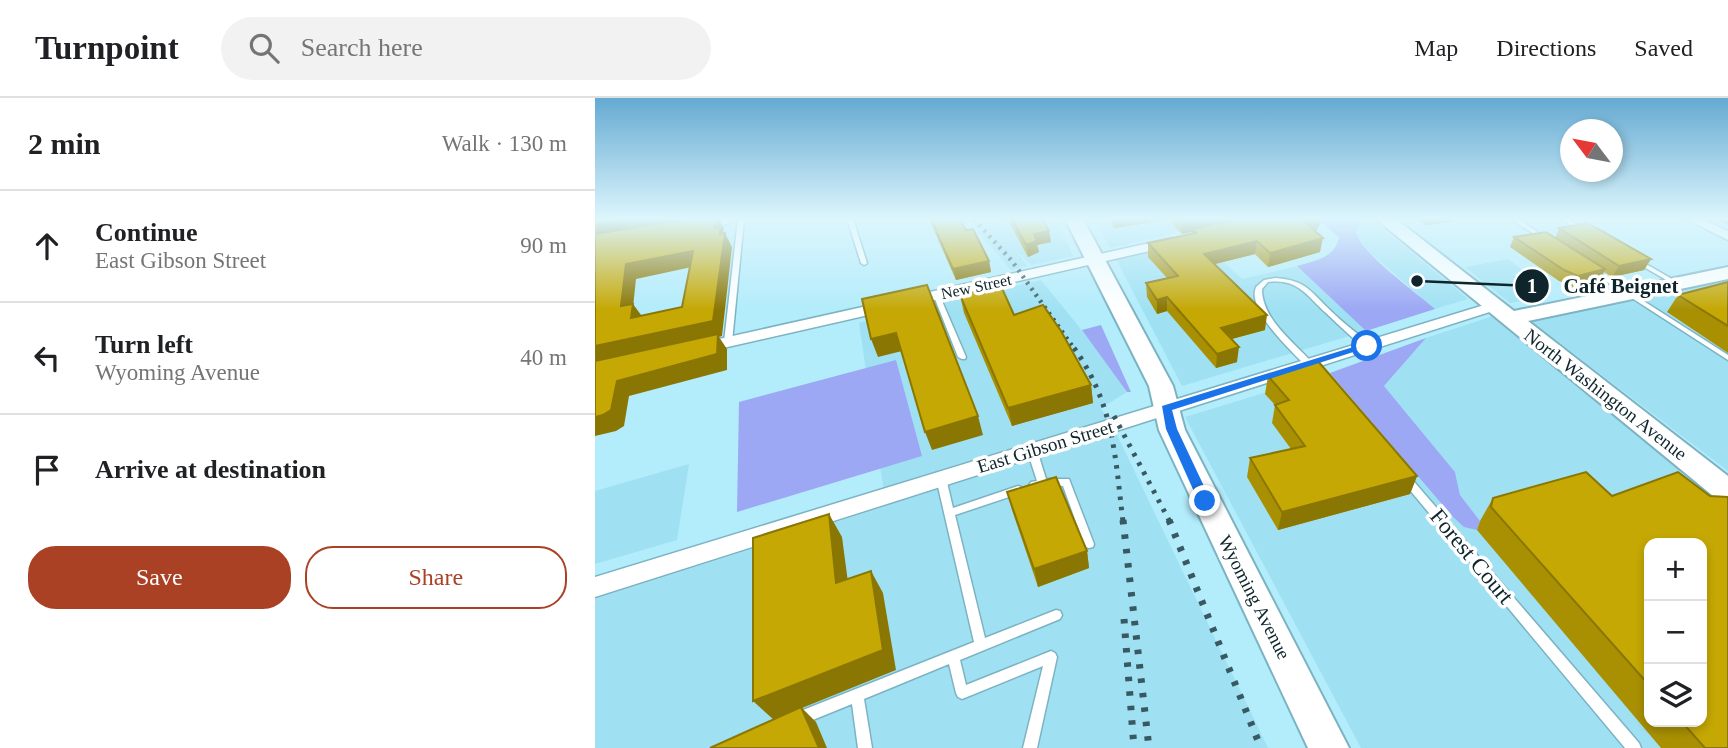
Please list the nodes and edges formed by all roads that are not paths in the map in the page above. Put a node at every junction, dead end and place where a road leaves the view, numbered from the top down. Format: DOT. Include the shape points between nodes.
graph roads {
  1 [pos="738,249"];
  2 [pos="860,249"];
  3 [pos="1089,249"];
  4 [pos="1141,249"];
  5 [pos="1423,249"];
  6 [pos="1632,258"];
  7 [pos="1094,260"];
  8 [pos="864,263"];
  9 [pos="1582,263"];
  10 [pos="1728,273"];
  11 [pos="1677,284"];
  12 [pos="936,294"];
  13 [pos="1630,294"];
  14 [pos="1502,312"];
  15 [pos="728,342"];
  16 [pos="1367,346"];
  17 [pos="688,351"];
  18 [pos="962,357"];
  19 [pos="1728,358"];
  20 [pos="1314,369"];
  21 [pos="1166,408"];
  22 [pos="1032,450"];
  23 [pos="1399,471"];
  24 [pos="941,478"];
  25 [pos="1042,482"];
  26 [pos="1728,492"];
  27 [pos="949,513"];
  28 [pos="1089,544"];
  29 [pos="595,587"];
  30 [pos="1056,615"];
  31 [pos="981,645"];
  32 [pos="953,657"];
  33 [pos="857,695"];
  34 [pos="780,727"];
  35 [pos="865,748"];
  36 [pos="1030,748"];
  37 [pos="1329,748"];
  38 [pos="1635,748"];
  1 -- 15 [label="lane"];
  2 -- 8 [label="lane"];
  3 -- 7 [label="street, Wyoming Avenue"];
  4 -- 7 [label="street, New Street"];
  5 -- 14 [label="street, North Washington Avenue"];
  6 -- 11 [label="lane"];
  7 -- 12 [label="street, New Street"];
  7 -- 21 [label="street, Wyoming Avenue" via="1161,386"];
  9 -- 13 [label="lane"];
  10 -- 11 [label="street, East Gibson Street"];
  11 -- 13 [label="street, East Gibson Street"];
  12 -- 15 [label="street, New Street"];
  12 -- 18 [label="lane"];
  13 -- 14 [label="street, East Gibson Street"];
  13 -- 19 [label="lane"];
  14 -- 16 [label="street, East Gibson Street"];
  14 -- 26 [label="street, North Washington Avenue"];
  15 -- 17 [label="street, New Street"];
  16 -- 20 [label="street, East Gibson Street"];
  16 -- 20 [label="lane" via="1302,286 1265,282 1258,296 1264,314"];
  20 -- 21 [label="street, East Gibson Street"];
  21 -- 22 [label="street, East Gibson Street"];
  21 -- 37 [label="street, Wyoming Avenue" via="1205,501"];
  22 -- 24 [label="street, East Gibson Street"];
  22 -- 25 [label="lane"];
  23 -- 38 [label="lane, Forest Court"];
  24 -- 27 [label="lane"];
  24 -- 29 [label="street, East Gibson Street"];
  25 -- 27 [label="lane"];
  25 -- 28 [label="lane" via="1066,482"];
  27 -- 31 [label="lane"];
  30 -- 31 [label="lane"];
  31 -- 32 [label="lane"];
  32 -- 33 [label="lane"];
  32 -- 36 [label="lane" via="962,692 1051,657"];
  33 -- 34 [label="lane"];
  33 -- 35 [label="lane"];
}
